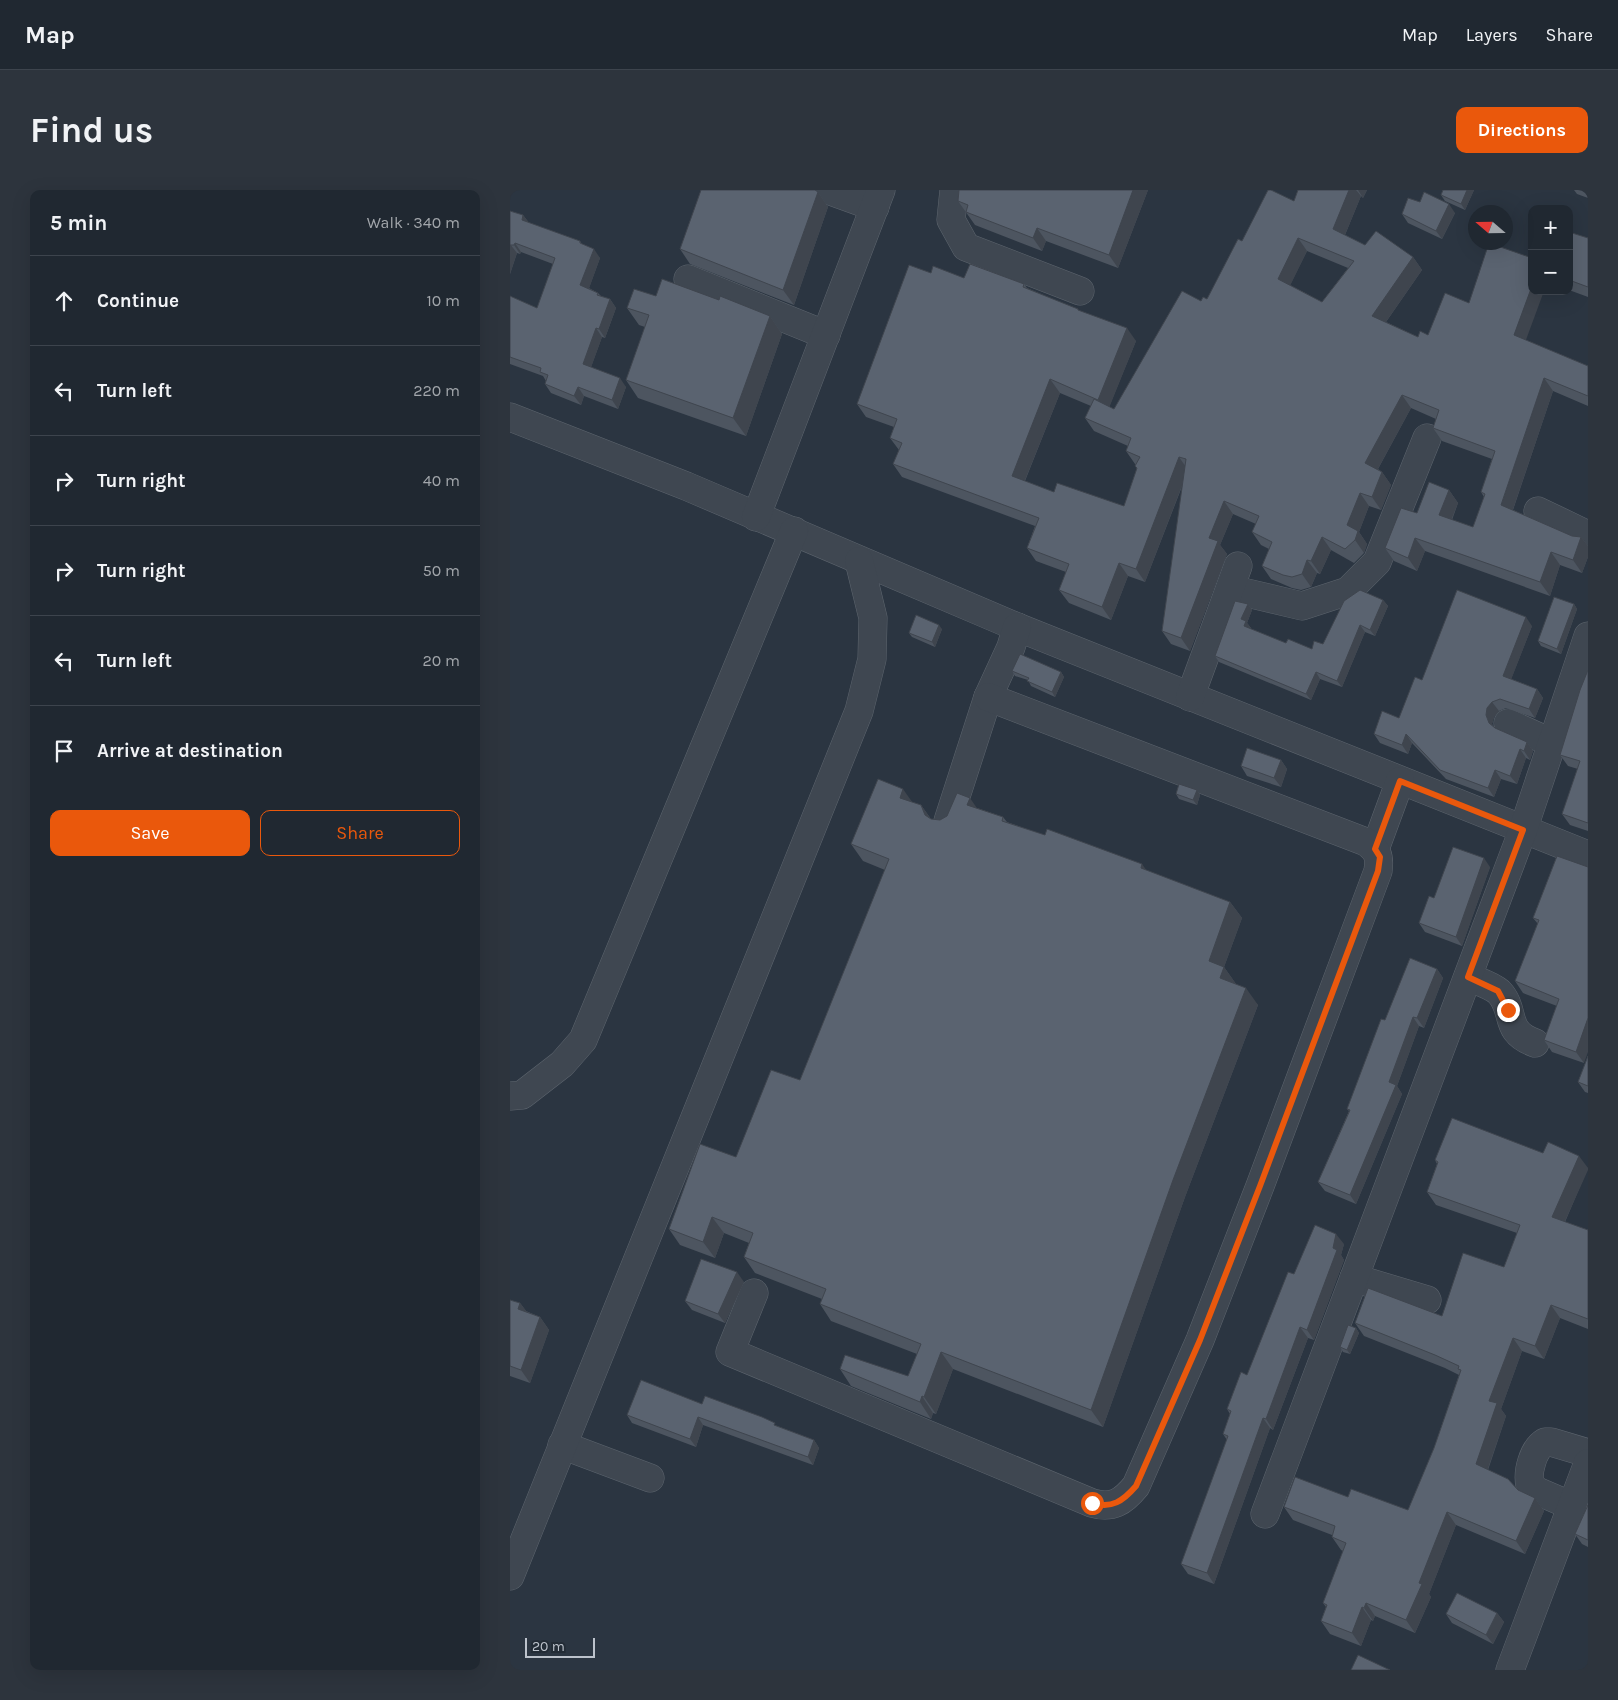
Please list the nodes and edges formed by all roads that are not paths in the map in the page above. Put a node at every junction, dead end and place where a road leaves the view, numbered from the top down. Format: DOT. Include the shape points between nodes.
graph roads {
  1 [pos="828,190"];
  2 [pos="954,190"];
  3 [pos="878,199"];
  4 [pos="688,280"];
  5 [pos="1080,292"];
  6 [pos="826,335"];
  7 [pos="510,417"];
  8 [pos="1427,438"];
  9 [pos="1538,510"];
  10 [pos="756,517"];
  11 [pos="794,531"];
  12 [pos="1588,535"];
  13 [pos="859,561"];
  14 [pos="1017,627"];
  15 [pos="1588,636"];
  16 [pos="1190,696"];
  17 [pos="988,697"];
  18 [pos="1508,723"];
  19 [pos="1552,743"];
  20 [pos="1400,781"];
  21 [pos="948,821"];
  22 [pos="1523,830"];
  23 [pos="1375,849"];
  24 [pos="1588,855"];
  25 [pos="1468,977"];
  26 [pos="1535,1043"];
  27 [pos="510,1096"];
  28 [pos="1354,1278"];
  29 [pos="754,1293"];
  30 [pos="1427,1300"];
  31 [pos="562,1445"];
  32 [pos="1588,1453"];
  33 [pos="1588,1463"];
  34 [pos="650,1478"];
  35 [pos="1572,1506"];
  36 [pos="1265,1514"];
  37 [pos="510,1576"];
  38 [pos="1510,1670"];
  1 -- 3 [label="street"];
  2 -- 5 [label="street" via="950,220 966,247"];
  3 -- 6 [label="street"];
  4 -- 6 [label="street"];
  6 -- 10 [label="street"];
  7 -- 10 [label="street"];
  8 -- 16 [label="street" via="1377,562 1348,591 1302,606 1234,577"];
  9 -- 12 [label="street"];
  10 -- 11 [label="street"];
  11 -- 13 [label="street"];
  11 -- 27 [label="street" via="583,1040 562,1064 522,1095"];
  13 -- 14 [label="street"];
  13 -- 31 [label="street" via="872,626 872,659 859,711"];
  14 -- 16 [label="street"];
  14 -- 17 [label="street"];
  15 -- 19 [label="street"];
  16 -- 20 [label="street"];
  17 -- 21 [label="street"];
  17 -- 23 [label="street" via="1366,842"];
  18 -- 19 [label="street"];
  19 -- 22 [label="street"];
  20 -- 22 [label="street"];
  20 -- 23 [label="street"];
  22 -- 24 [label="street"];
  22 -- 25 [label="street"];
  23 -- 29 [label="street" via="1380,857 1378,871 1260,1186 1192,1358 1136,1486 1125,1499 1113,1505 1092,1503 730,1352"];
  25 -- 26 [label="street" via="1498,991 1504,999 1513,1028"];
  25 -- 28 [label="street"];
  28 -- 30 [label="street"];
  28 -- 36 [label="street"];
  31 -- 34 [label="street"];
  31 -- 37 [label="street"];
  32 -- 35 [label="street" via="1545,1442 1537,1451 1529,1471 1530,1485 1537,1491"];
  33 -- 35 [label="street"];
  35 -- 38 [label="street"];
}
